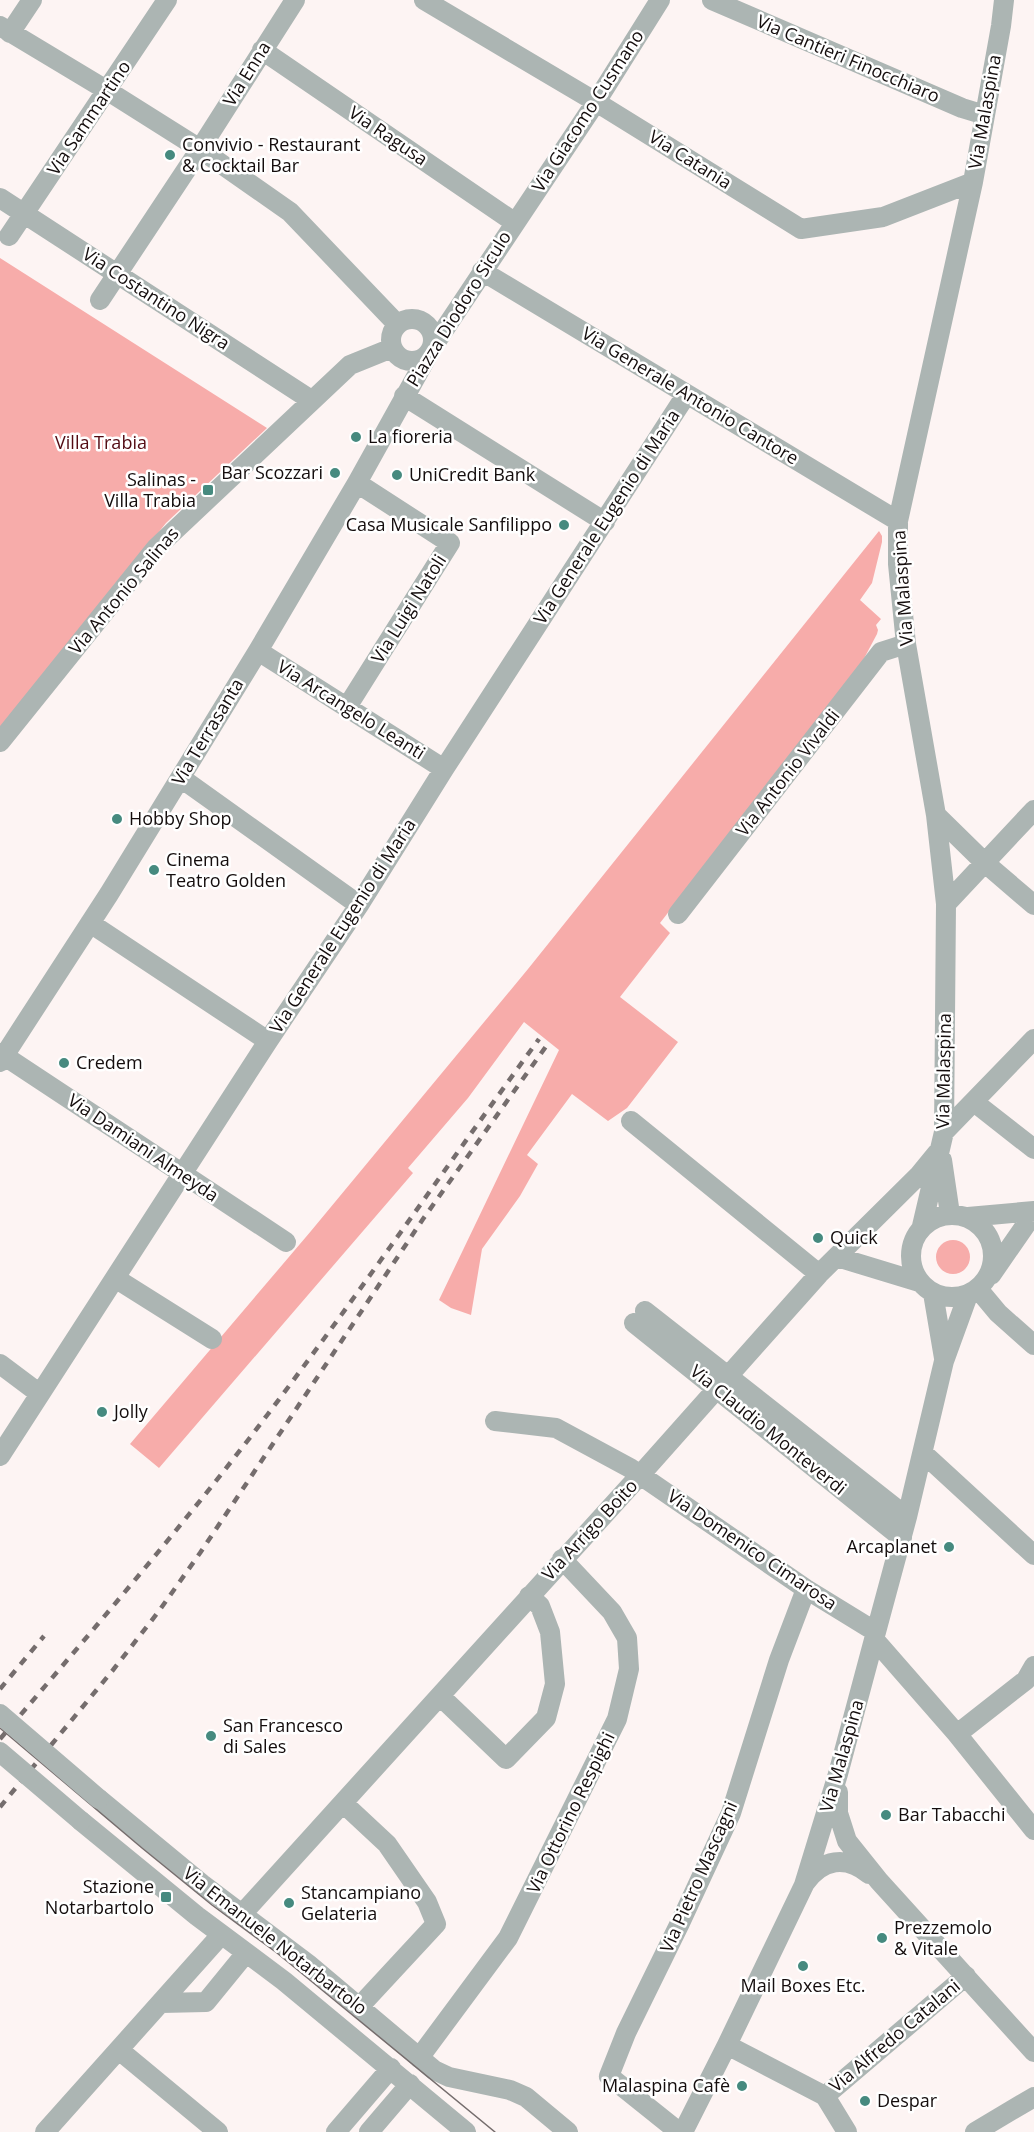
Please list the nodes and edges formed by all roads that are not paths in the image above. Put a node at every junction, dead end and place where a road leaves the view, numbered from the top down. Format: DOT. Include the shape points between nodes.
graph roads {
  1 [pos="32,0"];
  2 [pos="167,0"];
  3 [pos="295,0"];
  4 [pos="424,0"];
  5 [pos="660,0"];
  6 [pos="712,0"];
  7 [pos="1004,0"];
  8 [pos="5,30"];
  9 [pos="262,50"];
  10 [pos="108,91"];
  11 [pos="596,102"];
  12 [pos="985,115"];
  13 [pos="200,149"];
  14 [pos="973,182"];
  15 [pos="0,198"];
  16 [pos="24,213"];
  17 [pos="514,222"];
  18 [pos="9,236"];
  19 [pos="483,271"];
  20 [pos="118,274"];
  21 [pos="100,300"];
  22 [pos="397,324"];
  23 [pos="392,348"];
  24 [pos="432,348"];
  25 [pos="686,394"];
  26 [pos="404,396"];
  27 [pos="310,400"];
  28 [pos="357,483"];
  29 [pos="898,521"];
  30 [pos="605,522"];
  31 [pos="906,644"];
  32 [pos="258,651"];
  33 [pos="346,708"];
  34 [pos="0,742"];
  35 [pos="444,769"];
  36 [pos="181,778"];
  37 [pos="1034,810"];
  38 [pos="936,815"];
  39 [pos="985,863"];
  40 [pos="946,904"];
  41 [pos="359,905"];
  42 [pos="1034,905"];
  43 [pos="678,914"];
  44 [pos="90,923"];
  45 [pos="1034,1039"];
  46 [pos="268,1041"];
  47 [pos="1,1057"];
  48 [pos="974,1102"];
  49 [pos="631,1121"];
  50 [pos="942,1140"];
  51 [pos="1034,1149"];
  52 [pos="183,1174"];
  53 [pos="1034,1212"];
  54 [pos="959,1216"];
  55 [pos="922,1226"];
  56 [pos="286,1242"];
  57 [pos="837,1257"];
  58 [pos="819,1274"];
  59 [pos="115,1278"];
  60 [pos="926,1287"];
  61 [pos="978,1288"];
  62 [pos="640,1317"];
  63 [pos="212,1339"];
  64 [pos="1034,1345"];
  65 [pos="944,1361"];
  66 [pos="0,1364"];
  67 [pos="722,1383"];
  68 [pos="40,1394"];
  69 [pos="495,1421"];
  70 [pos="923,1453"];
  71 [pos="0,1456"];
  72 [pos="641,1474"];
  73 [pos="907,1517"];
  74 [pos="902,1538"];
  75 [pos="1034,1556"];
  76 [pos="562,1559"];
  77 [pos="806,1589"];
  78 [pos="529,1596"];
  79 [pos="875,1636"];
  80 [pos="1034,1666"];
  81 [pos="440,1696"];
  82 [pos="0,1713"];
  83 [pos="957,1734"];
  84 [pos="0,1752"];
  85 [pos="837,1774"];
  86 [pos="343,1803"];
  87 [pos="1034,1830"];
  88 [pos="879,1881"];
  89 [pos="804,1885"];
  90 [pos="242,1914"];
  91 [pos="221,1935"];
  92 [pos="246,1953"];
  93 [pos="966,1976"];
  94 [pos="161,2003"];
  95 [pos="359,2007"];
  96 [pos="727,2045"];
  97 [pos="119,2050"];
  98 [pos="1034,2052"];
  99 [pos="419,2058"];
  100 [pos="390,2068"];
  101 [pos="410,2084"];
  102 [pos="825,2096"];
  103 [pos="1034,2097"];
  104 [pos="1004,2126"];
  105 [pos="45,2132"];
  106 [pos="218,2132"];
  107 [pos="336,2132"];
  108 [pos="369,2132"];
  109 [pos="466,2132"];
  110 [pos="568,2132"];
  111 [pos="681,2132"];
  112 [pos="847,2132"];
  113 [pos="975,2132"];
  1 -- 8 [label="street"];
  2 -- 10 [label="street, Via Sammartino"];
  3 -- 9 [label="street, Via Enna"];
  4 -- 11 [label="street, Via Catania"];
  5 -- 11 [label="street, Via Giacomo Cusmano"];
  6 -- 12 [label="street, Via Cantieri Finocchiaro"];
  7 -- 12 [label="street, Via Malaspina"];
  8 -- 10 [label="street"];
  9 -- 13 [label="street, Via Enna"];
  9 -- 17 [label="street, Via Ragusa"];
  10 -- 13 [label="street"];
  10 -- 16 [label="street, Via Sammartino"];
  11 -- 14 [label="street, Via Catania" via="801,229 883,218"];
  11 -- 17 [label="street, Via Giacomo Cusmano"];
  12 -- 14 [label="street, Via Malaspina"];
  13 -- 20 [label="street, Via Enna"];
  13 -- 22 [label="street" via="290,212"];
  14 -- 29 [label="street, Via Malaspina"];
  15 -- 16 [label="street, Via Costantino Nigra"];
  16 -- 18 [label="street, Via Sammartino"];
  16 -- 20 [label="street, Via Costantino Nigra"];
  17 -- 19 [label="street, Piazza Diodoro Siculo"];
  19 -- 24 [label="street, Piazza Diodoro Siculo"];
  19 -- 25 [label="street, Via Generale Antonio Cantore"];
  20 -- 21 [label="street, Via Enna"];
  20 -- 27 [label="street, Via Costantino Nigra"];
  22 -- 23 [label="street" via="391,335"];
  22 -- 24 [label="street" via="410,318 424,322 433,334"];
  23 -- 24 [label="street" via="401,358 415,361"];
  23 -- 27 [label="street, Piazza Diodoro Siculo" via="350,365"];
  24 -- 26 [label="street, Piazza Diodoro Siculo"];
  25 -- 29 [label="street, Via Generale Antonio Cantore"];
  25 -- 30 [label="street, Via Generale Eugenio di Maria"];
  26 -- 28 [label="street, Via Terrasanta"];
  26 -- 30 [label="street"];
  27 -- 34 [label="street, Via Antonio Salinas" via="156,548"];
  28 -- 32 [label="street, Via Terrasanta"];
  28 -- 33 [label="street, Via Luigi Natoli" via="450,543"];
  29 -- 31 [label="street, Via Malaspina"];
  30 -- 35 [label="street, Via Generale Eugenio di Maria"];
  31 -- 38 [label="street, Via Malaspina"];
  31 -- 43 [label="street, Via Antonio Vivaldi" via="881,652"];
  32 -- 33 [label="street, Via Arcangelo Leanti"];
  32 -- 36 [label="street, Via Terrasanta"];
  33 -- 35 [label="street, Via Arcangelo Leanti"];
  35 -- 41 [label="street, Via Generale Eugenio di Maria"];
  36 -- 41 [label="street"];
  36 -- 44 [label="street, Via Terrasanta"];
  37 -- 39 [label="street"];
  38 -- 39 [label="street"];
  38 -- 40 [label="street, Via Malaspina"];
  39 -- 40 [label="street"];
  39 -- 42 [label="street"];
  40 -- 50 [label="street, Via Malaspina"];
  41 -- 46 [label="street, Via Generale Eugenio di Maria"];
  44 -- 46 [label="street"];
  44 -- 47 [label="street, Via Terrasanta"];
  45 -- 48 [label="street, Via Arrigo Boito"];
  46 -- 52 [label="street, Via Generale Eugenio di Maria"];
  47 -- 52 [label="street, Via Damiani Almeyda"];
  48 -- 50 [label="street, Via Arrigo Boito"];
  48 -- 51 [label="street"];
  49 -- 58 [label="street"];
  50 -- 54 [label="street"];
  50 -- 55 [label="street"];
  50 -- 57 [label="street, Via Arrigo Boito" via="919,1175"];
  52 -- 56 [label="street, Via Damiani Almeyda"];
  52 -- 59 [label="street, Via Generale Eugenio di Maria"];
  53 -- 54 [label="street"];
  53 -- 61 [label="street"];
  54 -- 55 [label="street" via="937,1216"];
  54 -- 61 [label="street" via="981,1227 991,1243 993,1261"];
  55 -- 60 [label="street" via="911,1251 913,1267"];
  57 -- 58 [label="street, Via Arrigo Boito"];
  57 -- 60 [label="street"];
  58 -- 67 [label="street, Via Arrigo Boito"];
  59 -- 63 [label="street"];
  59 -- 68 [label="street, Via Generale Eugenio di Maria"];
  60 -- 61 [label="street" via="950,1298"];
  60 -- 65 [label="street"];
  61 -- 64 [label="street" via="998,1313"];
  61 -- 65 [label="street"];
  62 -- 67 [label="street, Via Claudio Monteverdi"];
  65 -- 70 [label="street, Via Malaspina"];
  66 -- 68 [label="street"];
  67 -- 72 [label="street, Via Arrigo Boito"];
  67 -- 73 [label="street, Via Claudio Monteverdi"];
  67 -- 74 [label="street, Via Claudio Monteverdi"];
  68 -- 71 [label="street, Via Generale Eugenio di Maria"];
  69 -- 72 [label="street, Via Domenico Cimarosa" via="556,1428"];
  70 -- 73 [label="street, Via Malaspina"];
  70 -- 75 [label="street"];
  72 -- 76 [label="street, Via Arrigo Boito"];
  72 -- 77 [label="street, Via Domenico Cimarosa"];
  73 -- 74 [label="street, Via Malaspina"];
  74 -- 79 [label="street, Via Malaspina"];
  76 -- 78 [label="street, Via Arrigo Boito"];
  76 -- 99 [label="street, Via Ottorino Respighi" via="612,1612 627,1638 629,1669 616,1719 508,1938"];
  77 -- 79 [label="street, Via Domenico Cimarosa"];
  77 -- 111 [label="street, Via Pietro Mascagni" via="779,1660 731,1813 609,2076"];
  78 -- 81 [label="street, Via Arrigo Boito"];
  78 -- 81 [label="street" via="540,1606 550,1632 555,1684 546,1718 506,1759"];
  79 -- 83 [label="street, Via Domenico Cimarosa"];
  79 -- 85 [label="street, Via Malaspina"];
  80 -- 83 [label="street" via="1026,1680"];
  81 -- 86 [label="street, Via Arrigo Boito"];
  82 -- 90 [label="street, Via Emanuele Notarbartolo, bridge"];
  83 -- 87 [label="street, Via Domenico Cimarosa"];
  84 -- 91 [label="street, Via Emanuele Notarbartolo, bridge"];
  85 -- 88 [label="street" via="841,1826"];
  85 -- 89 [label="street, Via Malaspina"];
  86 -- 90 [label="street, Via Arrigo Boito"];
  86 -- 95 [label="street" via="387,1844 427,1902 436,1924"];
  88 -- 89 [label="street" via="858,1866 837,1862 817,1869"];
  88 -- 93 [label="street"];
  89 -- 96 [label="street, Via Malaspina"];
  90 -- 95 [label="street, Via Emanuele Notarbartolo"];
  91 -- 92 [label="street, Via Emanuele Notarbartolo"];
  91 -- 94 [label="street"];
  92 -- 94 [label="street" via="206,2002"];
  92 -- 100 [label="street, Via Emanuele Notarbartolo"];
  93 -- 98 [label="street"];
  93 -- 102 [label="street, Via Alfredo Catalani"];
  94 -- 97 [label="street"];
  95 -- 99 [label="street, Via Emanuele Notarbartolo"];
  96 -- 102 [label="street"];
  96 -- 111 [label="street, Via Malaspina"];
  97 -- 105 [label="street"];
  97 -- 106 [label="street"];
  99 -- 110 [label="street, Via Emanuele Notarbartolo" via="449,2077 526,2097"];
  100 -- 101 [label="street, Via Emanuele Notarbartolo"];
  100 -- 107 [label="street"];
  101 -- 108 [label="street"];
  101 -- 109 [label="street, Via Emanuele Notarbartolo"];
  102 -- 112 [label="street"];
  103 -- 104 [label="street"];
  104 -- 113 [label="street"];
}
